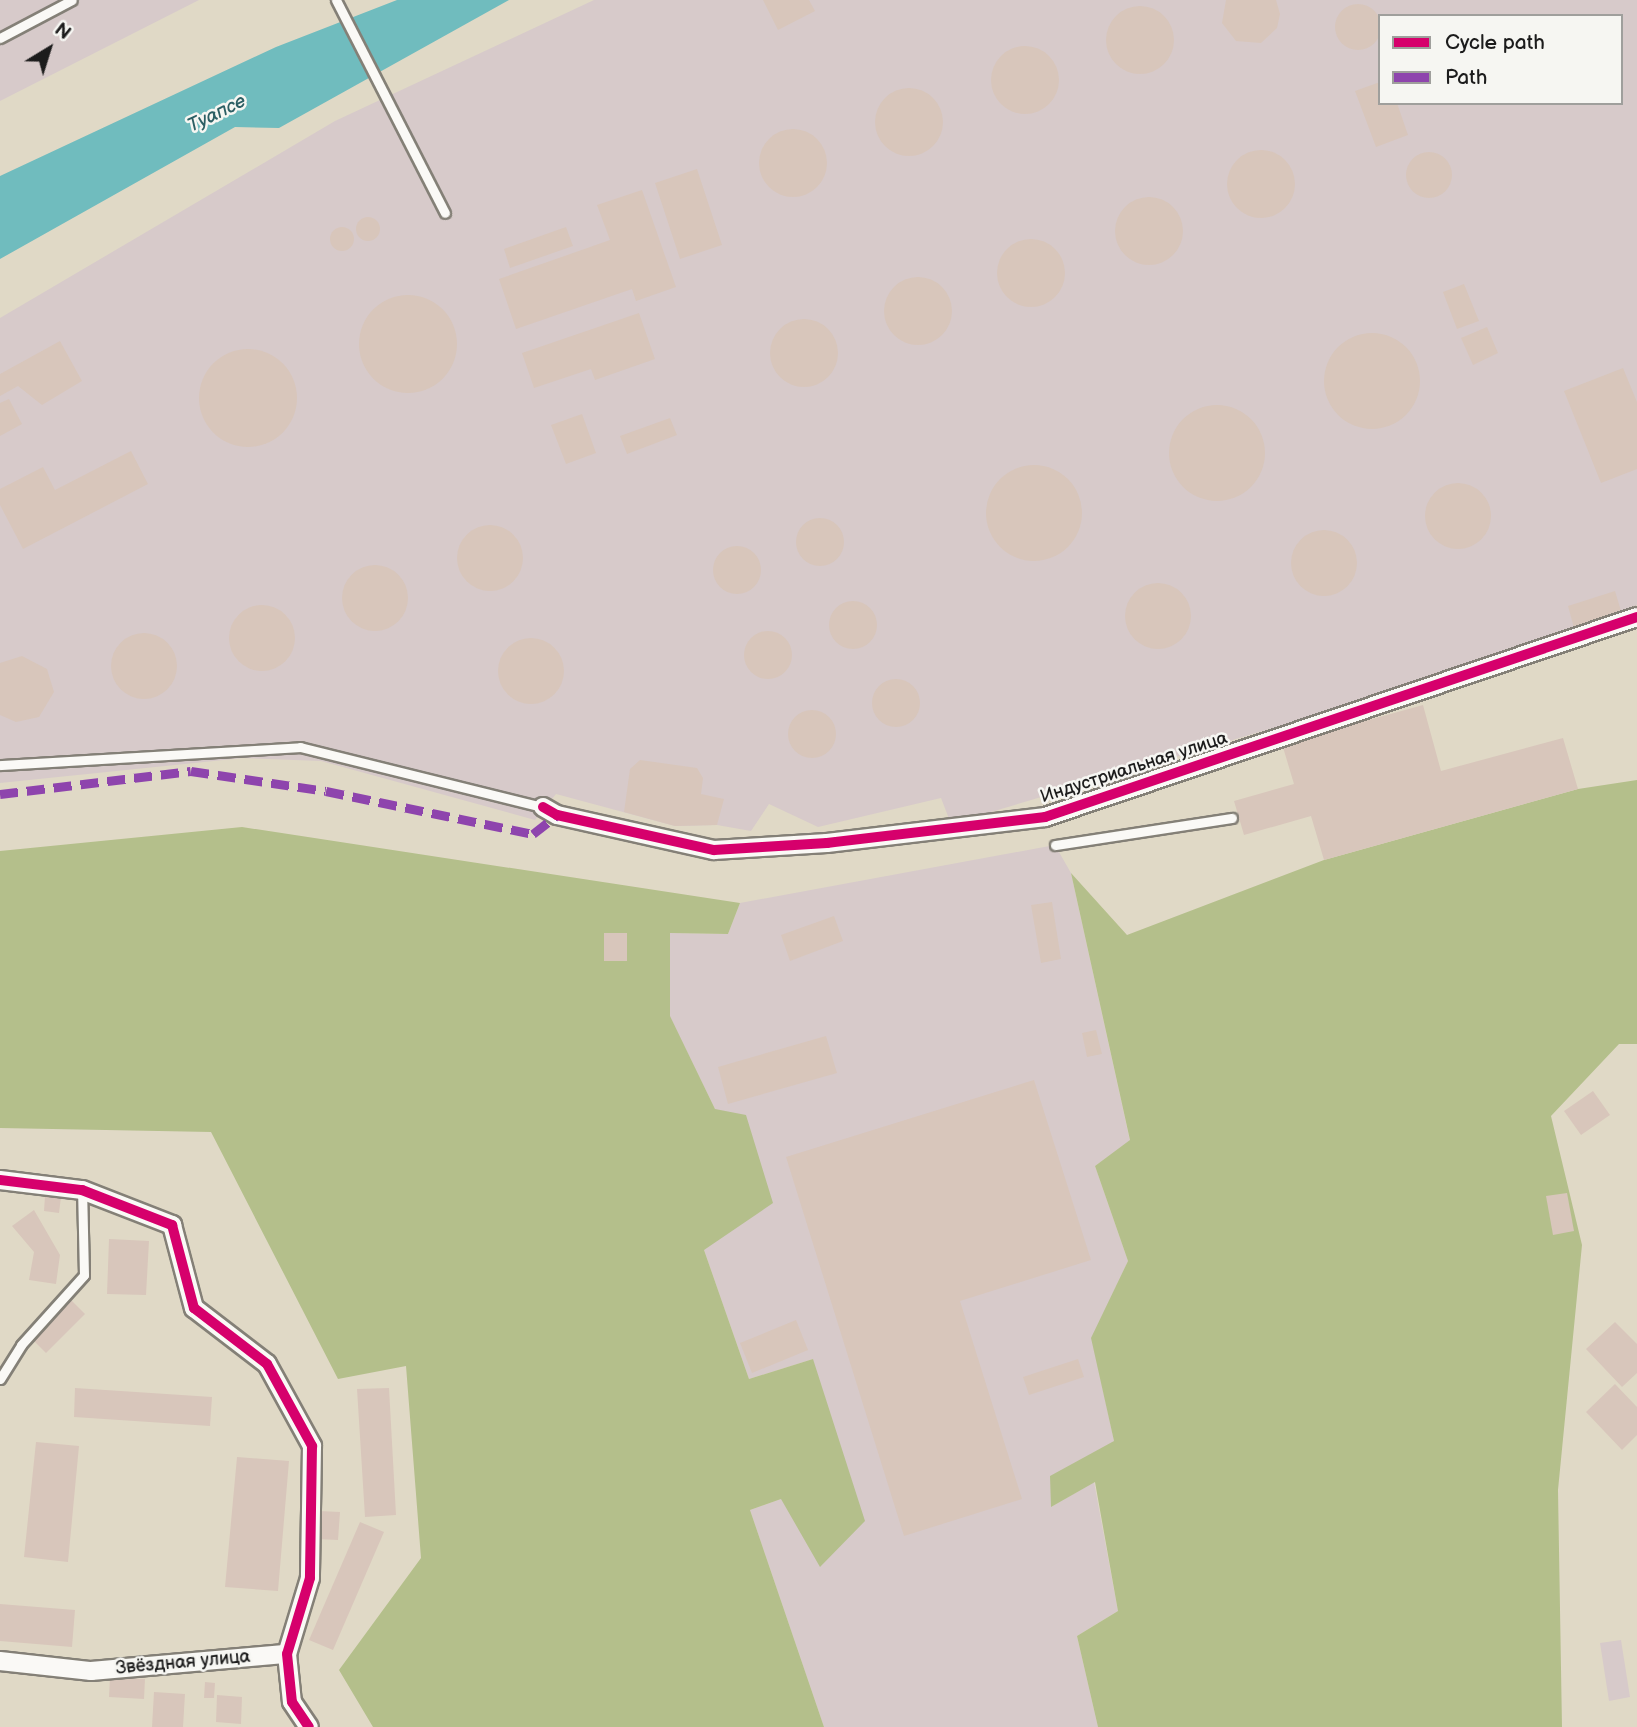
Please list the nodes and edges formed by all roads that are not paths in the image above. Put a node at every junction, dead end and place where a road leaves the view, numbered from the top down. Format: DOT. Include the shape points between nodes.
graph roads {
  1 [pos="72,0"];
  2 [pos="336,0"];
  3 [pos="0,38"];
  4 [pos="445,213"];
  5 [pos="1637,617"];
  6 [pos="0,765"];
  7 [pos="543,807"];
  8 [pos="1232,818"];
  9 [pos="1055,845"];
  10 [pos="0,1180"];
  11 [pos="82,1190"];
  12 [pos="0,1379"];
  13 [pos="287,1654"];
  14 [pos="0,1661"];
  15 [pos="309,1727"];
  1 -- 3 [label="lane"];
  2 -- 4 [label="lane"];
  5 -- 7 [label="street, Индустриальная улица" via="1045,817 827,843 714,850 557,815"];
  6 -- 7 [label="lane" via="300,747"];
  8 -- 9 [label="lane"];
  10 -- 11 [label="street"];
  11 -- 12 [label="lane" via="84,1275 21,1345"];
  11 -- 13 [label="street" via="172,1225 194,1308 267,1364 312,1446 310,1578"];
  13 -- 14 [label="street, Звёздная улица" via="91,1671"];
  13 -- 15 [label="street" via="292,1702"];
}
